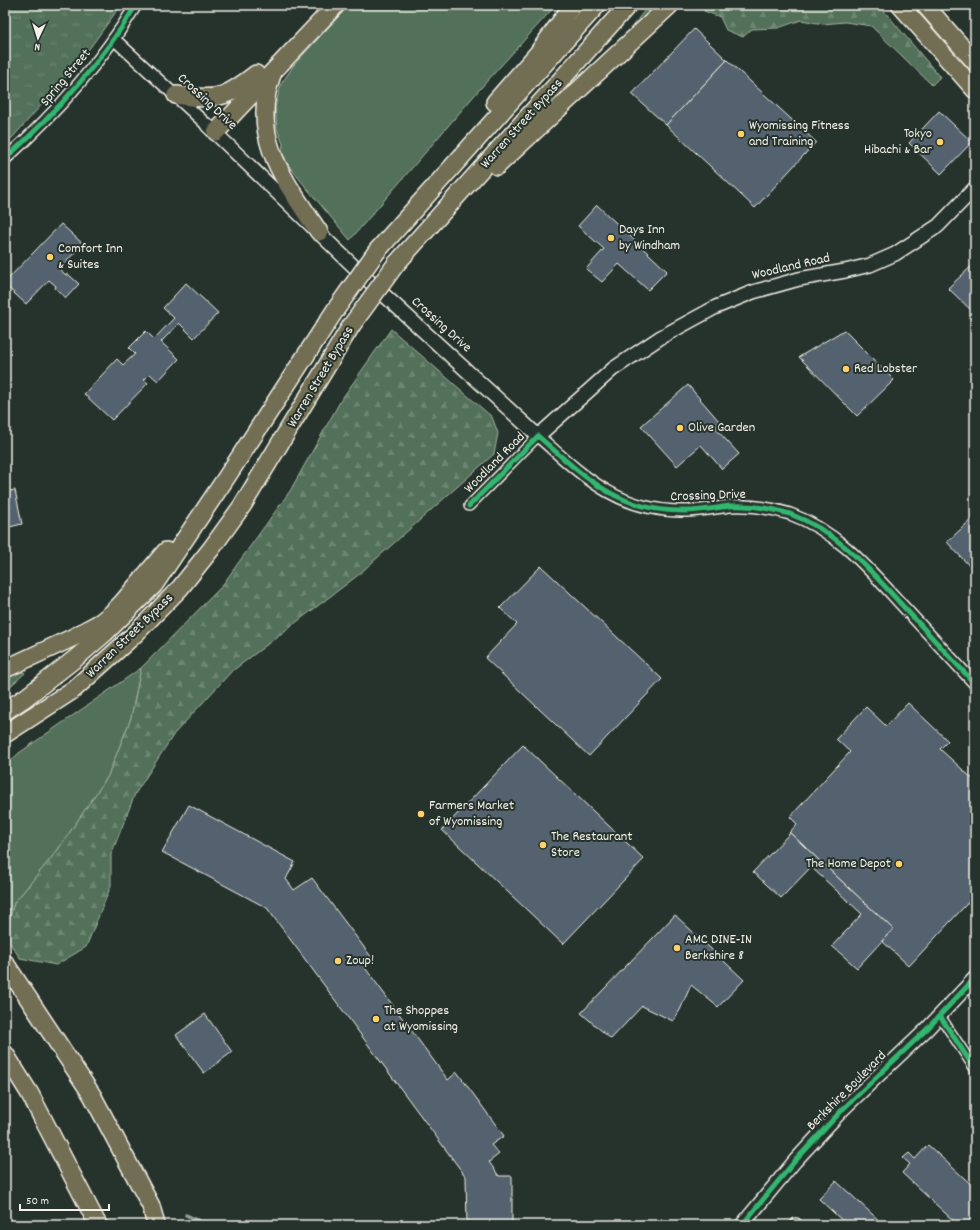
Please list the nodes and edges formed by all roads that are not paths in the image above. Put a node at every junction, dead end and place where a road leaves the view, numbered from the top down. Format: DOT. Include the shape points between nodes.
graph roads {
  1 [pos="136,5"];
  2 [pos="320,5"];
  3 [pos="336,5"];
  4 [pos="573,5"];
  5 [pos="597,5"];
  6 [pos="628,5"];
  7 [pos="670,5"];
  8 [pos="900,5"];
  9 [pos="924,5"];
  10 [pos="114,39"];
  11 [pos="975,62"];
  12 [pos="273,72"];
  13 [pos="256,74"];
  14 [pos="975,90"];
  15 [pos="176,95"];
  16 [pos="212,128"];
  17 [pos="5,160"];
  18 [pos="975,188"];
  19 [pos="319,232"];
  20 [pos="390,236"];
  21 [pos="416,241"];
  22 [pos="538,436"];
  23 [pos="226,478"];
  24 [pos="469,506"];
  25 [pos="5,669"];
  26 [pos="975,684"];
  27 [pos="73,690"];
  28 [pos="5,711"];
  29 [pos="5,734"];
  30 [pos="5,747"];
  31 [pos="5,962"];
  32 [pos="975,978"];
  33 [pos="940,1016"];
  34 [pos="5,1054"];
  35 [pos="975,1069"];
  36 [pos="117,1140"];
  37 [pos="745,1224"];
  38 [pos="98,1225"];
  39 [pos="156,1225"];
  40 [pos="169,1225"];
  1 -- 10 [label="street, Spring Street"];
  2 -- 13 [label="highway"];
  3 -- 12 [label="highway"];
  4 -- 20 [label="highway" via="538,53 431,176"];
  5 -- 20 [label="highway, Warren Street Bypass"];
  6 -- 21 [label="highway, Warren Street Bypass"];
  7 -- 21 [label="highway"];
  8 -- 14 [label="highway"];
  9 -- 11 [label="highway"];
  10 -- 15 [label="street, Crossing Drive"];
  10 -- 17 [label="street, Spring Street" via="61,104"];
  12 -- 16 [label="highway"];
  12 -- 19 [label="highway" via="264,110 269,145 274,160 290,188"];
  13 -- 15 [label="highway" via="223,96 202,99"];
  13 -- 16 [label="highway"];
  15 -- 16 [label="street, Crossing Drive"];
  16 -- 19 [label="main road, Crossing Drive"];
  18 -- 22 [label="main road, Woodland Road" via="938,226 895,254 870,265 793,280 753,292 716,307 661,337 613,369"];
  19 -- 22 [label="main road, Crossing Drive"];
  20 -- 23 [label="highway, Warren Street Bypass, bridge" via="336,309"];
  21 -- 27 [label="highway, Warren Street Bypass, bridge" via="351,326 242,506 211,549 180,588 134,635"];
  22 -- 24 [label="street, Woodland Road"];
  22 -- 26 [label="street, Crossing Drive" via="591,481 604,490 636,504 684,511 731,506 770,509 789,514 821,529 848,549 871,571"];
  23 -- 25 [label="highway" via="111,614 90,629"];
  23 -- 28 [label="highway, Warren Street Bypass" via="154,585 76,658"];
  27 -- 29 [label="highway, Warren Street Bypass"];
  27 -- 30 [label="highway"];
  31 -- 36 [label="highway" via="92,1095"];
  32 -- 33 [label="main road, Berkshire Boulevard"];
  33 -- 35 [label="street"];
  33 -- 37 [label="main road, Berkshire Boulevard" via="843,1109 795,1161"];
  34 -- 38 [label="highway" via="30,1094"];
  36 -- 39 [label="highway" via="151,1206"];
  36 -- 40 [label="highway"];
}
